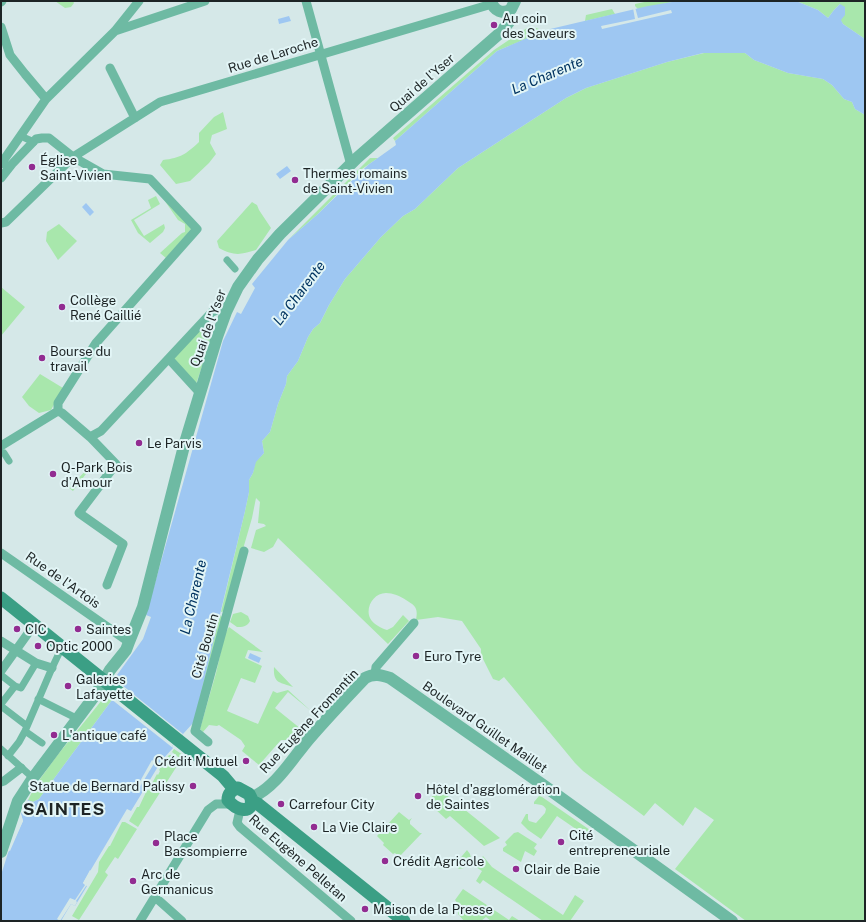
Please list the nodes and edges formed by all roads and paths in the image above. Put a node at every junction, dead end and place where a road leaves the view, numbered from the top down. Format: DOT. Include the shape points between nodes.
graph roads {
  1 [pos="139,1"];
  2 [pos="205,1"];
  3 [pos="306,1"];
  4 [pos="492,2"];
  5 [pos="514,4"];
  6 [pos="1,27"];
  7 [pos="115,31"];
  8 [pos="320,54"];
  9 [pos="110,68"];
  10 [pos="46,99"];
  11 [pos="135,118"];
  12 [pos="73,157"];
  13 [pos="1,164"];
  14 [pos="351,165"];
  15 [pos="1,178"];
  16 [pos="1,223"];
  17 [pos="227,260"];
  18 [pos="239,273"];
  19 [pos="226,312"];
  20 [pos="169,359"];
  21 [pos="200,393"];
  22 [pos="58,411"];
  23 [pos="90,437"];
  24 [pos="2,449"];
  25 [pos="9,461"];
  26 [pos="244,551"];
  27 [pos="1,553"];
  28 [pos="108,585"];
  29 [pos="1,598"];
  30 [pos="414,623"];
  31 [pos="34,625"];
  32 [pos="2,641"];
  33 [pos="129,642"];
  34 [pos="62,647"];
  35 [pos="15,650"];
  36 [pos="36,663"];
  37 [pos="52,668"];
  38 [pos="1,671"];
  39 [pos="375,674"];
  40 [pos="1,675"];
  41 [pos="104,681"];
  42 [pos="15,686"];
  43 [pos="38,699"];
  44 [pos="1,705"];
  45 [pos="78,719"];
  46 [pos="26,729"];
  47 [pos="208,742"];
  48 [pos="42,743"];
  49 [pos="1,749"];
  50 [pos="8,756"];
  51 [pos="21,768"];
  52 [pos="33,778"];
  53 [pos="1,782"];
  54 [pos="234,789"];
  55 [pos="251,799"];
  56 [pos="236,807"];
  57 [pos="1,849"];
  58 [pos="155,897"];
  59 [pos="140,921"];
  60 [pos="182,921"];
  61 [pos="351,921"];
  62 [pos="404,921"];
  63 [pos="732,921"];
  1 -- 7 [label="street"];
  2 -- 7 [label="street"];
  3 -- 8 [label="street"];
  4 -- 5 [label="street" via="497,10 504,12"];
  4 -- 8 [label="street, Rue de Laroche"];
  5 -- 14 [label="street, Quai de l'Yser" via="509,22 500,33"];
  6 -- 10 [label="street" via="10,55"];
  7 -- 10 [label="street"];
  8 -- 11 [label="street, Rue de Laroche" via="160,102"];
  8 -- 14 [label="street"];
  9 -- 11 [label="street"];
  10 -- 13 [label="street"];
  11 -- 12 [label="street, Rue de Laroche"];
  12 -- 15 [label="street" via="49,138 29,140"];
  12 -- 16 [label="street, Rue de Laroche" via="6,222"];
  12 -- 22 [label="street" via="103,174 150,179 196,230 96,344 58,403"];
  14 -- 18 [label="street, Quai de l'Yser" via="262,254"];
  17 -- 18 [label="street"];
  18 -- 19 [label="street, Quai de l'Yser" via="234,295"];
  19 -- 20 [label="street" via="212,312"];
  19 -- 21 [label="street, Quai de l'Yser"];
  20 -- 21 [label="street"];
  20 -- 23 [label="street" via="102,431"];
  21 -- 33 [label="street, Quai de l'Yser" via="182,452 143,607"];
  22 -- 23 [label="street"];
  22 -- 24 [label="street"];
  23 -- 28 [label="street" via="116,464 79,513 123,544"];
  24 -- 25 [label="street"];
  26 -- 47 [label="street, Cité Boutin" via="195,731"];
  27 -- 33 [label="street, Rue de l'Artois"];
  29 -- 31 [label="main road"];
  30 -- 39 [label="street, Rue Eugène Fromentin" via="376,667"];
  31 -- 34 [label="main road"];
  31 -- 35 [label="street"];
  32 -- 35 [label="street"];
  33 -- 41 [label="street, Quai de l'Yser"];
  34 -- 37 [label="street"];
  34 -- 41 [label="main road"];
  35 -- 36 [label="street"];
  35 -- 38 [label="street"];
  36 -- 37 [label="street"];
  36 -- 42 [label="street" via="21,688"];
  37 -- 43 [label="street"];
  39 -- 55 [label="street, Rue Eugène Fromentin" via="365,678 275,779"];
  39 -- 63 [label="street, Boulevard Guillet Maillet" via="390,678 412,693"];
  40 -- 42 [label="street"];
  41 -- 45 [label="street, Quai de l'Yser"];
  41 -- 54 [label="main road" via="223,776"];
  42 -- 44 [label="street"];
  43 -- 45 [label="street"];
  43 -- 46 [label="street"];
  44 -- 46 [label="street"];
  45 -- 52 [label="street, Quai de l'Yser"];
  46 -- 48 [label="street"];
  46 -- 50 [label="street"];
  49 -- 50 [label="street"];
  50 -- 51 [label="street"];
  51 -- 52 [label="street"];
  51 -- 53 [label="street"];
  52 -- 57 [label="street, Quai de l'Yser" via="18,801"];
  54 -- 55 [label="main road" via="241,789"];
  54 -- 56 [label="main road" via="228,800"];
  55 -- 56 [label="main road" via="248,808"];
  55 -- 62 [label="main road"];
  56 -- 58 [label="street" via="216,804 208,810"];
  56 -- 61 [label="street, Rue Eugène Pelletan" via="237,823 240,827"];
  58 -- 59 [label="street"];
  58 -- 60 [label="street"];
}
